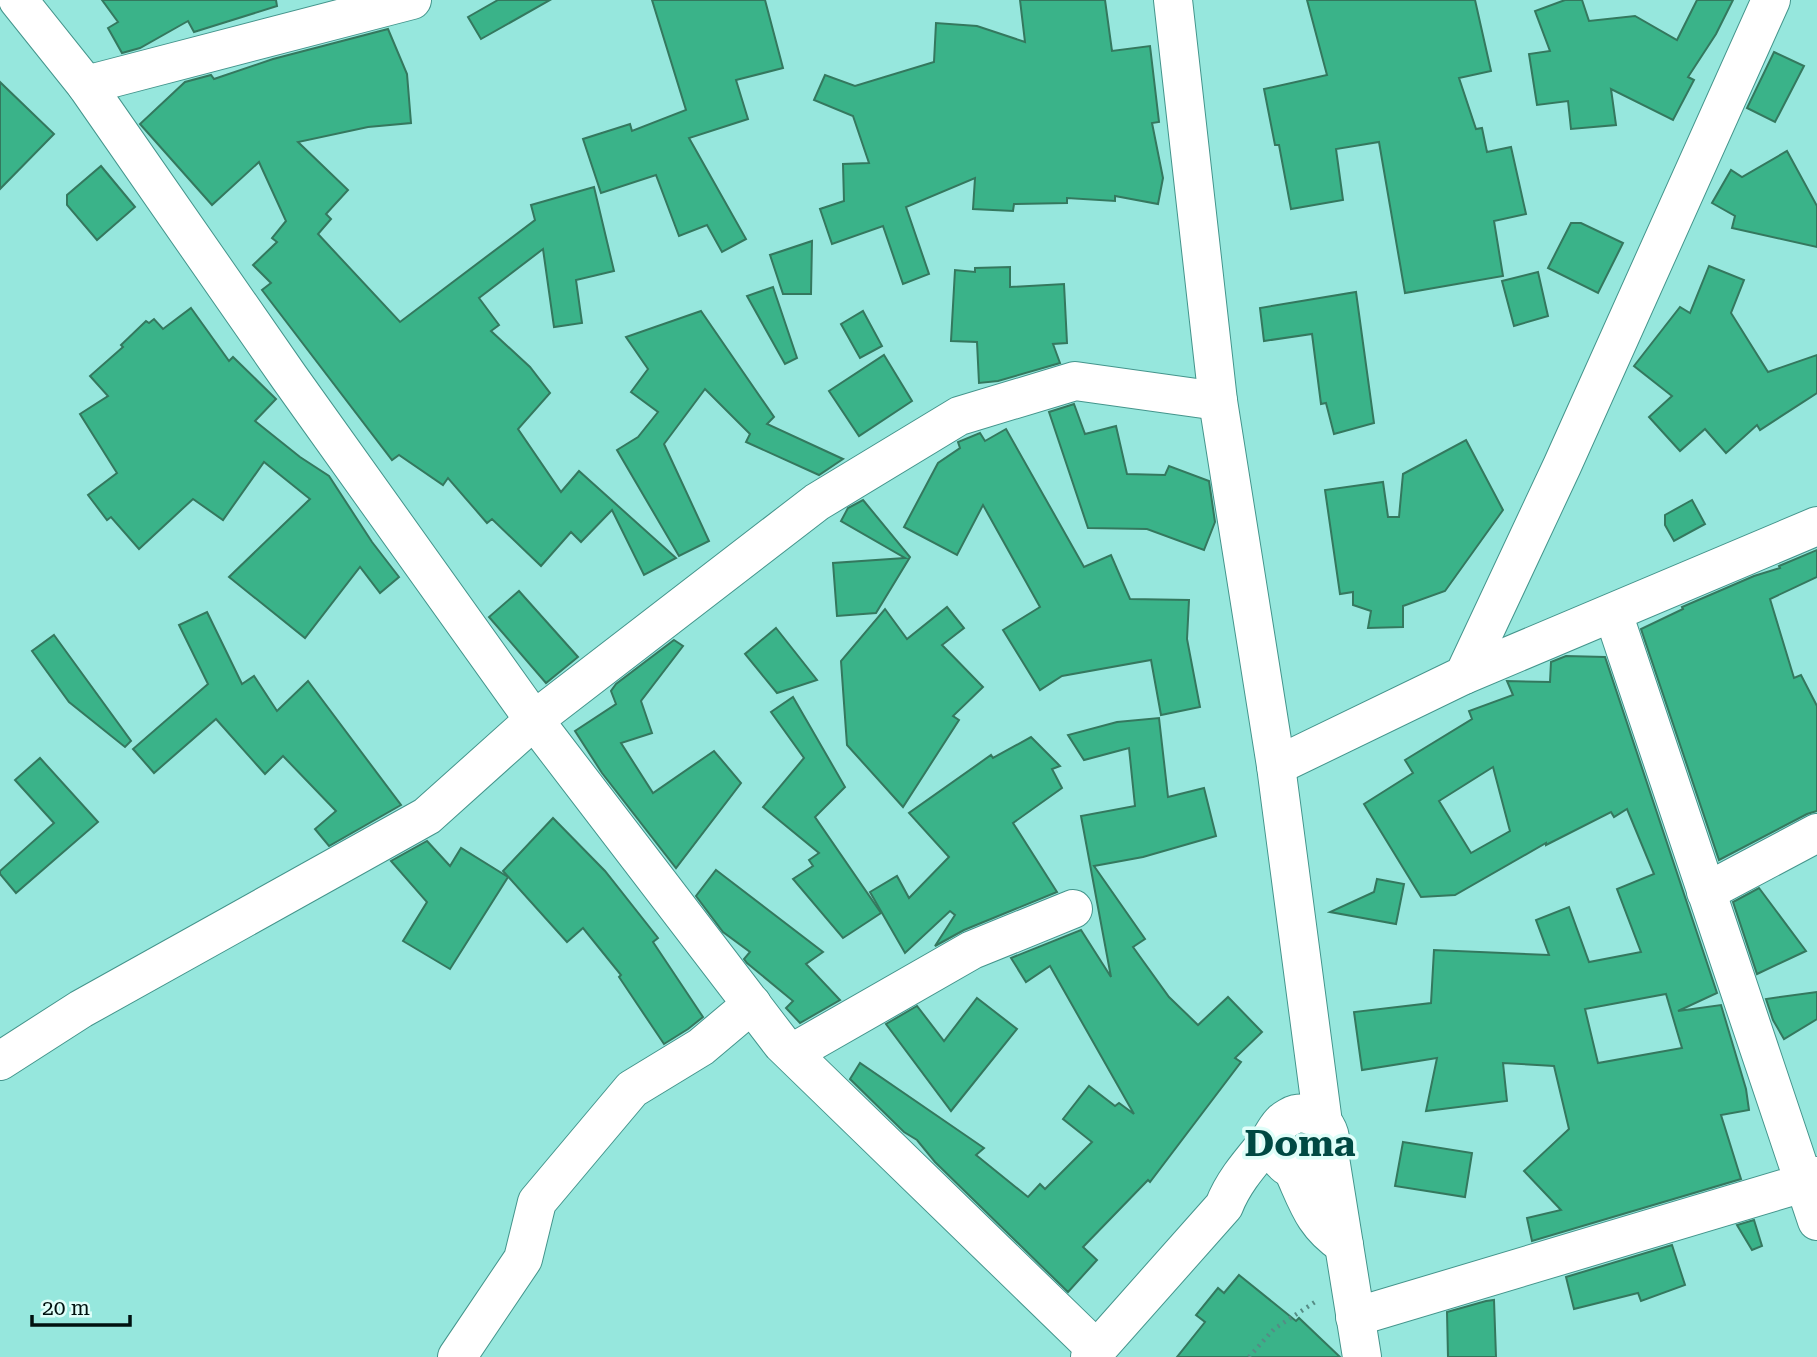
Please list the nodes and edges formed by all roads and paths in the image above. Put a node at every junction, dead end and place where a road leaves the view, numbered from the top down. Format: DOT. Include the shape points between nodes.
graph roads {
  1 [pos="18,0"];
  2 [pos="412,0"];
  3 [pos="1173,0"];
  4 [pos="1771,0"];
  5 [pos="312,12"];
  6 [pos="86,85"];
  7 [pos="1218,401"];
  8 [pos="1817,526"];
  9 [pos="1613,613"];
  10 [pos="1464,676"];
  11 [pos="534,720"];
  12 [pos="1276,766"];
  13 [pos="1817,834"];
  14 [pos="1706,892"];
  15 [pos="1073,909"];
  16 [pos="752,1004"];
  17 [pos="1310,1028"];
  18 [pos="792,1054"];
  19 [pos="0,1061"];
  20 [pos="1326,1138"];
  21 [pos="1284,1148"];
  22 [pos="1810,1179"];
  23 [pos="1817,1221"];
  24 [pos="1347,1262"];
  25 [pos="1355,1317"];
  26 [pos="1092,1353"];
  27 [pos="457,1357"];
  28 [pos="1249,1357"];
  29 [pos="1362,1357"];
  1 -- 6 [label="street"];
  2 -- 5 [label="street"];
  3 -- 7 [label="street"];
  4 -- 10 [label="street"];
  5 -- 6 [label="street"];
  6 -- 11 [label="street"];
  7 -- 11 [label="street" via="1075,381 960,416 817,502"];
  7 -- 12 [label="street"];
  8 -- 9 [label="street"];
  9 -- 10 [label="street"];
  9 -- 14 [label="street"];
  10 -- 12 [label="street"];
  11 -- 16 [label="street"];
  11 -- 19 [label="street" via="426,816 81,1009"];
  12 -- 17 [label="street"];
  13 -- 14 [label="street"];
  14 -- 22 [label="street"];
  15 -- 18 [label="street" via="972,950"];
  16 -- 18 [label="street"];
  16 -- 27 [label="street" via="701,1046 632,1089 537,1202 523,1259"];
  17 -- 20 [label="street"];
  17 -- 21 [label="street"];
  18 -- 26 [label="street"];
  20 -- 21 [label="street" via="1321,1164 1307,1171"];
  20 -- 21 [label="street" via="1311,1115 1296,1114"];
  20 -- 24 [label="street"];
  21 -- 24 [label="street" via="1318,1223"];
  21 -- 26 [label="street" via="1245,1198 1224,1206"];
  22 -- 23 [label="street"];
  22 -- 25 [label="street"];
  24 -- 25 [label="street"];
  24 -- 28 [label="path"];
  25 -- 29 [label="street"];
}
